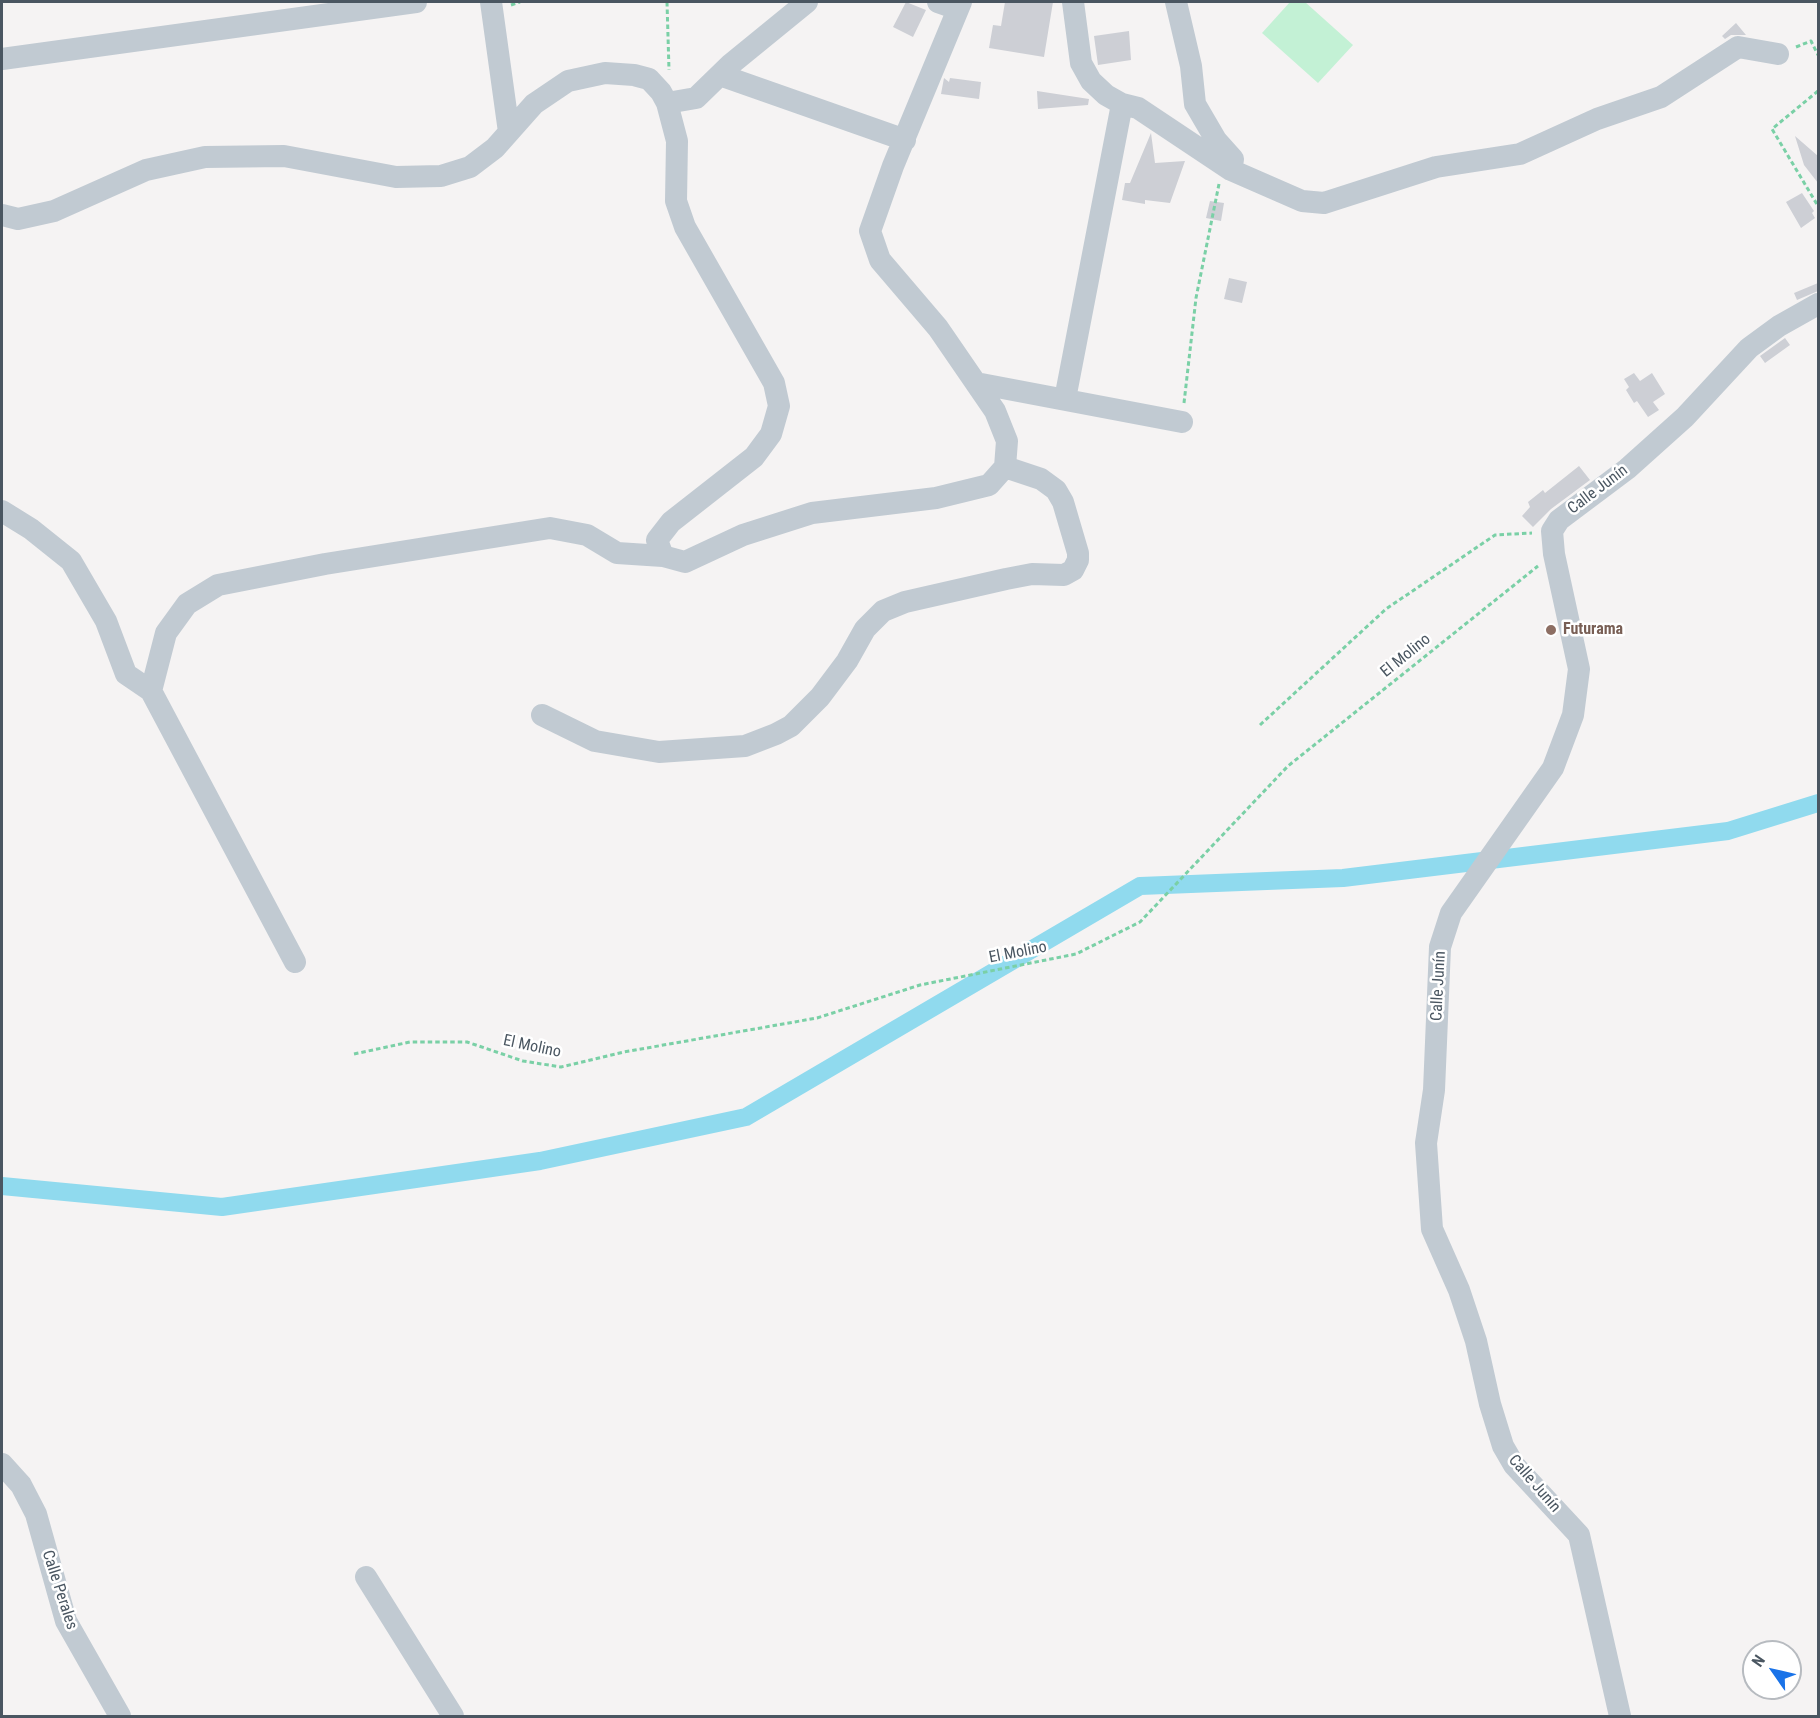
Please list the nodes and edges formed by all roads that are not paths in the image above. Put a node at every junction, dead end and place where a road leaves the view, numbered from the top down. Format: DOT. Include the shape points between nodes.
graph roads {
  1 [pos="416,2"];
  2 [pos="491,2"];
  3 [pos="807,2"];
  4 [pos="1073,2"];
  5 [pos="1176,2"];
  6 [pos="952,4"];
  7 [pos="1778,54"];
  8 [pos="2,59"];
  9 [pos="720,75"];
  10 [pos="664,98"];
  11 [pos="1122,104"];
  12 [pos="509,132"];
  13 [pos="905,140"];
  14 [pos="1227,167"];
  15 [pos="2,215"];
  16 [pos="1818,304"];
  17 [pos="976,383"];
  18 [pos="1065,399"];
  19 [pos="1182,422"];
  20 [pos="1005,467"];
  21 [pos="2,511"];
  22 [pos="663,556"];
  23 [pos="151,691"];
  24 [pos="542,716"];
  25 [pos="295,962"];
  26 [pos="2,1464"];
  27 [pos="366,1577"];
  28 [pos="120,1716"];
  29 [pos="453,1716"];
  30 [pos="1620,1716"];
  1 -- 8 [label="street"];
  2 -- 12 [label="street"];
  3 -- 9 [label="street"];
  4 -- 11 [label="street" via="1081,63 1091,81"];
  5 -- 14 [label="street" via="1191,66 1195,104 1216,140 1233,159"];
  6 -- 13 [label="street"];
  7 -- 14 [label="street" via="1737,46 1662,97 1597,119 1520,154 1437,167 1324,203 1302,201"];
  9 -- 10 [label="street" via="696,98"];
  9 -- 13 [label="street"];
  10 -- 12 [label="street" via="649,80 634,75 606,73 568,81 534,104"];
  10 -- 22 [label="street" via="677,141 676,201 685,227 774,383 779,406 771,434 754,457 672,522 657,540"];
  11 -- 14 [label="street" via="1138,108"];
  11 -- 18 [label="street"];
  12 -- 15 [label="street" via="470,167 441,176 396,177 284,156 204,157 146,170 54,211 18,219"];
  13 -- 17 [label="street" via="870,231 880,260 938,328"];
  16 -- 30 [label="street, Calle Junín" via="1749,348 1685,417 1627,469 1559,520 1553,542 1579,669 1573,715 1552,768 1450,913 1440,947 1434,1090 1426,1143 1432,1229 1476,1341 1503,1446 1514,1465 1579,1535"];
  17 -- 18 [label="street"];
  17 -- 20 [label="street" via="1007,441"];
  18 -- 19 [label="street"];
  20 -- 22 [label="street" via="989,485 936,498 812,513 743,535 685,562"];
  20 -- 24 [label="street" via="1041,479 1056,490 1078,553 1073,570 1064,575 1019,576 893,606 873,619 820,697 776,734 727,749 659,752 595,741"];
  21 -- 23 [label="street" via="70,561 106,621 126,674"];
  22 -- 23 [label="street" via="617,553 587,535 550,528 218,585 187,604 166,633"];
  23 -- 25 [label="street"];
  26 -- 28 [label="street, Calle Perales" via="21,1485 36,1514 66,1621"];
  27 -- 29 [label="street"];
}
